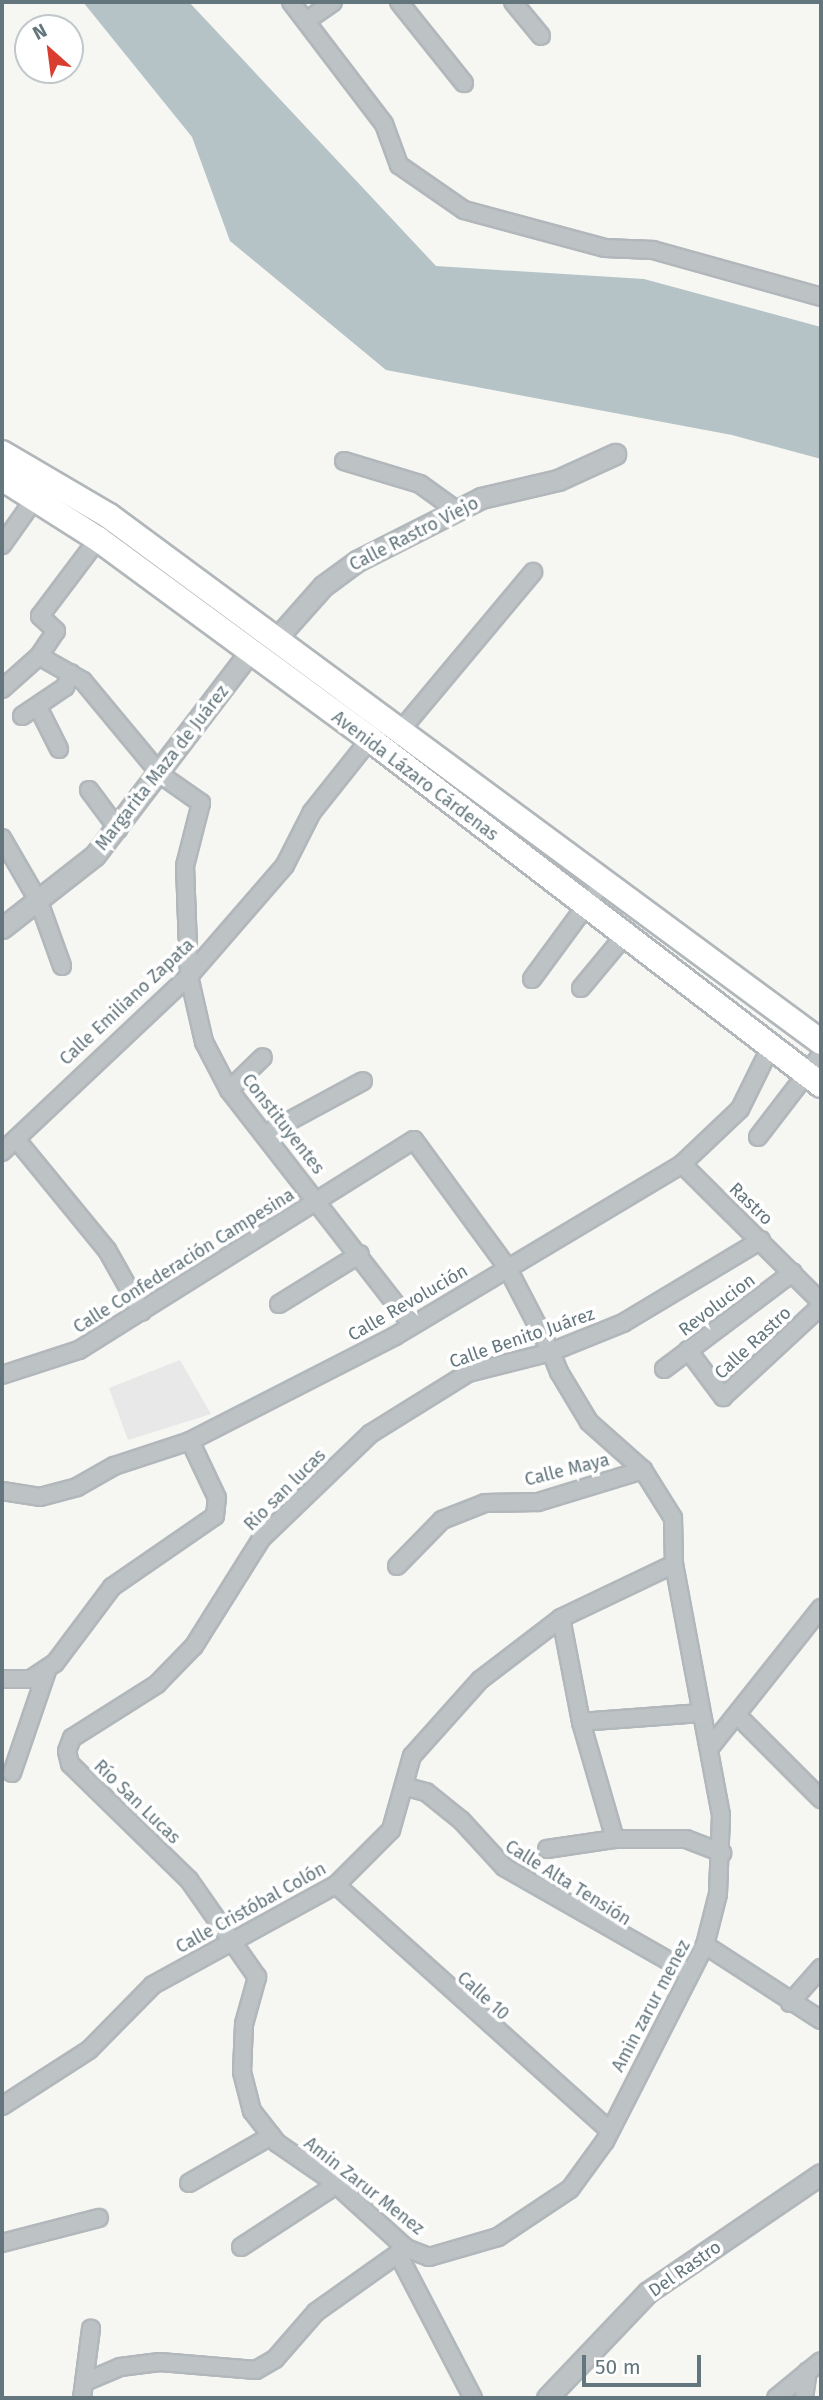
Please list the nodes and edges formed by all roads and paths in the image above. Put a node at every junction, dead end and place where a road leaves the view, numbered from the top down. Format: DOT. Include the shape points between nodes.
graph roads {
  1 [pos="291,2"];
  2 [pos="333,2"];
  3 [pos="399,2"];
  4 [pos="513,2"];
  5 [pos="306,21"];
  6 [pos="541,36"];
  7 [pos="464,83"];
  8 [pos="821,297"];
  9 [pos="2,453"];
  10 [pos="615,454"];
  11 [pos="344,461"];
  12 [pos="2,478"];
  13 [pos="36,497"];
  14 [pos="456,510"];
  15 [pos="98,538"];
  16 [pos="2,545"];
  17 [pos="533,572"];
  18 [pos="276,639"];
  19 [pos="249,653"];
  20 [pos="39,656"];
  21 [pos="71,673"];
  22 [pos="2,689"];
  23 [pos="38,707"];
  24 [pos="22,716"];
  25 [pos="401,730"];
  26 [pos="370,739"];
  27 [pos="59,749"];
  28 [pos="161,775"];
  29 [pos="89,790"];
  30 [pos="118,829"];
  31 [pos="2,838"];
  32 [pos="604,881"];
  33 [pos="39,902"];
  34 [pos="587,905"];
  35 [pos="2,928"];
  36 [pos="626,934"];
  37 [pos="62,966"];
  38 [pos="189,976"];
  39 [pos="532,979"];
  40 [pos="581,988"];
  41 [pos="821,1042"];
  42 [pos="771,1046"];
  43 [pos="262,1057"];
  44 [pos="816,1072"];
  45 [pos="363,1081"];
  46 [pos="229,1090"];
  47 [pos="267,1133"];
  48 [pos="758,1137"];
  49 [pos="16,1139"];
  50 [pos="414,1140"];
  51 [pos="2,1152"];
  52 [pos="682,1164"];
  53 [pos="318,1200"];
  54 [pos="761,1240"];
  55 [pos="360,1254"];
  56 [pos="507,1267"];
  57 [pos="793,1272"];
  58 [pos="279,1304"];
  59 [pos="821,1304"];
  60 [pos="142,1312"];
  61 [pos="412,1325"];
  62 [pos="688,1350"];
  63 [pos="551,1352"];
  64 [pos="664,1369"];
  65 [pos="2,1375"];
  66 [pos="370,1434"];
  67 [pos="190,1441"];
  68 [pos="643,1470"];
  69 [pos="2,1491"];
  70 [pos="674,1564"];
  71 [pos="397,1566"];
  72 [pos="820,1613"];
  73 [pos="209,1614"];
  74 [pos="561,1618"];
  75 [pos="48,1668"];
  76 [pos="6,1681"];
  77 [pos="700,1713"];
  78 [pos="737,1715"];
  79 [pos="581,1722"];
  80 [pos="712,1745"];
  81 [pos="12,1773"];
  82 [pos="407,1787"];
  83 [pos="821,1799"];
  84 [pos="615,1839"];
  85 [pos="547,1849"];
  86 [pos="722,1853"];
  87 [pos="336,1885"];
  88 [pos="232,1940"];
  89 [pos="705,1944"];
  90 [pos="821,1968"];
  91 [pos="688,1972"];
  92 [pos="790,2003"];
  93 [pos="821,2020"];
  94 [pos="2,2106"];
  95 [pos="609,2130"];
  96 [pos="274,2139"];
  97 [pos="814,2180"];
  98 [pos="332,2181"];
  99 [pos="189,2183"];
  100 [pos="99,2218"];
  101 [pos="2,2243"];
  102 [pos="241,2247"];
  103 [pos="402,2251"];
  104 [pos="429,2257"];
  105 [pos="92,2329"];
  106 [pos="821,2361"];
  107 [pos="808,2371"];
  108 [pos="85,2382"];
  109 [pos="82,2398"];
  110 [pos="473,2398"];
  111 [pos="547,2398"];
  112 [pos="776,2398"];
  113 [pos="804,2398"];
  1 -- 5 [label="street"];
  2 -- 5 [label="street"];
  3 -- 7 [label="street"];
  4 -- 6 [label="street"];
  5 -- 8 [label="street" via="384,124 399,165 464,210 605,248 653,250"];
  9 -- 18 [label="main road, Avenida Lázaro Cárdenas" via="109,516"];
  10 -- 14 [label="street, Calle Rastro Viejo"];
  11 -- 14 [label="street" via="420,484"];
  12 -- 13 [label="main road, Avenida Lázaro Cárdenas"];
  13 -- 15 [label="main road, Avenida Lázaro Cárdenas"];
  13 -- 16 [label="street"];
  14 -- 18 [label="street, Calle Rastro Viejo" via="323,586"];
  15 -- 19 [label="main road, Avenida Lázaro Cárdenas"];
  15 -- 20 [label="street" via="41,616 57,628"];
  17 -- 25 [label="street"];
  18 -- 25 [label="main road, Avenida Lázaro Cárdenas"];
  19 -- 26 [label="main road, Avenida Lázaro Cárdenas"];
  19 -- 28 [label="street, Margarita Maza de Juárez"];
  20 -- 21 [label="street"];
  20 -- 22 [label="street"];
  21 -- 23 [label="street" via="65,687"];
  21 -- 28 [label="street"];
  23 -- 24 [label="street"];
  23 -- 27 [label="street"];
  25 -- 32 [label="main road, Avenida Lázaro Cárdenas"];
  26 -- 34 [label="main road, Avenida Lázaro Cárdenas"];
  26 -- 38 [label="street, Calle Emiliano Zapata" via="312,812 285,865"];
  28 -- 30 [label="street, Margarita Maza de Juárez"];
  28 -- 38 [label="street, Constituyentes" via="202,808 185,866"];
  29 -- 30 [label="street"];
  30 -- 33 [label="street, Margarita Maza de Juárez"];
  31 -- 33 [label="street"];
  32 -- 34 [label="street"];
  32 -- 41 [label="main road, Avenida Lázaro Cárdenas"];
  33 -- 35 [label="street, Margarita Maza de Juárez"];
  33 -- 37 [label="street"];
  34 -- 36 [label="main road, Avenida Lázaro Cárdenas"];
  34 -- 39 [label="street"];
  36 -- 40 [label="street"];
  36 -- 42 [label="main road, Avenida Lázaro Cárdenas"];
  38 -- 46 [label="street, Constituyentes" via="204,1042"];
  38 -- 49 [label="street, Calle Emiliano Zapata"];
  42 -- 44 [label="main road, Avenida Lázaro Cárdenas"];
  42 -- 52 [label="street, Calle Revolución" via="740,1108"];
  43 -- 46 [label="street"];
  44 -- 48 [label="street"];
  45 -- 47 [label="street"];
  46 -- 47 [label="street, Constituyentes"];
  47 -- 53 [label="street, Constituyentes"];
  49 -- 51 [label="street, Calle Emiliano Zapata"];
  49 -- 60 [label="street" via="100,1241"];
  50 -- 53 [label="street, Calle Confederación Campesina"];
  50 -- 56 [label="street, Amin zarur menez"];
  52 -- 54 [label="street, Rastro"];
  52 -- 56 [label="street, Calle Revolución"];
  53 -- 55 [label="street, Constituyentes"];
  53 -- 60 [label="street, Calle Confederación Campesina"];
  54 -- 57 [label="street, Rastro"];
  54 -- 63 [label="street, Calle Benito Juárez" via="622,1323"];
  55 -- 58 [label="street"];
  55 -- 61 [label="street, Constituyentes"];
  56 -- 61 [label="street, Calle Revolución"];
  56 -- 63 [label="street, Amin zarur menez"];
  57 -- 59 [label="street"];
  57 -- 62 [label="street, Revolucion"];
  59 -- 62 [label="street, Calle Rastro" via="723,1397"];
  60 -- 65 [label="street, Calle Confederación Campesina" via="79,1350"];
  61 -- 67 [label="street, Calle Revolución"];
  62 -- 64 [label="street, Revolucion"];
  63 -- 66 [label="street, Calle Benito Juárez" via="468,1373"];
  63 -- 68 [label="street, Amin zarur menez" via="589,1422"];
  66 -- 73 [label="street, Rio san lucas" via="261,1539"];
  67 -- 69 [label="street, Calle Revolución" via="40,1497"];
  67 -- 75 [label="street" via="220,1509 112,1587"];
  68 -- 70 [label="street, Amin zarur menez" via="673,1518"];
  68 -- 71 [label="street, Calle Maya" via="538,1502 485,1503 463,1511 442,1520"];
  70 -- 74 [label="street, Calle Cristóbal Colón"];
  70 -- 77 [label="street, Amin zarur menez"];
  72 -- 78 [label="street"];
  73 -- 88 [label="street, Río San Lucas" via="194,1646 157,1684 72,1738 67,1751 70,1764 189,1880"];
  74 -- 79 [label="street"];
  74 -- 82 [label="street, Calle Cristóbal Colón" via="480,1680 412,1756"];
  75 -- 76 [label="street"];
  75 -- 81 [label="street"];
  77 -- 79 [label="street"];
  77 -- 80 [label="street, Amin zarur menez"];
  78 -- 80 [label="street"];
  78 -- 83 [label="street"];
  79 -- 84 [label="street"];
  80 -- 86 [label="street, Amin zarur menez"];
  82 -- 87 [label="street, Calle Cristóbal Colón" via="391,1830"];
  82 -- 91 [label="street, Calle Alta Tensión" via="426,1791 461,1820 504,1867"];
  84 -- 85 [label="street"];
  84 -- 86 [label="street" via="687,1839"];
  86 -- 89 [label="street, Amin zarur menez"];
  87 -- 88 [label="street, Calle Cristóbal Colón"];
  87 -- 95 [label="street, Calle 10"];
  88 -- 94 [label="street, Calle Cristóbal Colón" via="153,1985 89,2050"];
  88 -- 96 [label="street" via="257,1977 244,2024 242,2071 252,2111"];
  89 -- 91 [label="street, Amin zarur menez"];
  89 -- 92 [label="street"];
  90 -- 92 [label="street"];
  91 -- 95 [label="street, Amin zarur menez"];
  92 -- 93 [label="street"];
  95 -- 104 [label="street, Amin zarur menez" via="570,2189 546,2211 498,2237"];
  96 -- 98 [label="street, Amin Zarur Menez"];
  96 -- 99 [label="street"];
  97 -- 111 [label="street, Del Rastro" via="648,2292"];
  98 -- 102 [label="street" via="327,2191"];
  98 -- 103 [label="street, Amin Zarur Menez"];
  100 -- 101 [label="street"];
  103 -- 104 [label="street, Amin Zarur Menez"];
  103 -- 108 [label="street" via="316,2312 275,2359 257,2370 160,2362 120,2367"];
  103 -- 110 [label="street"];
  105 -- 108 [label="street"];
  106 -- 107 [label="street"];
  107 -- 112 [label="street"];
  107 -- 113 [label="street"];
  108 -- 109 [label="street"];
}
